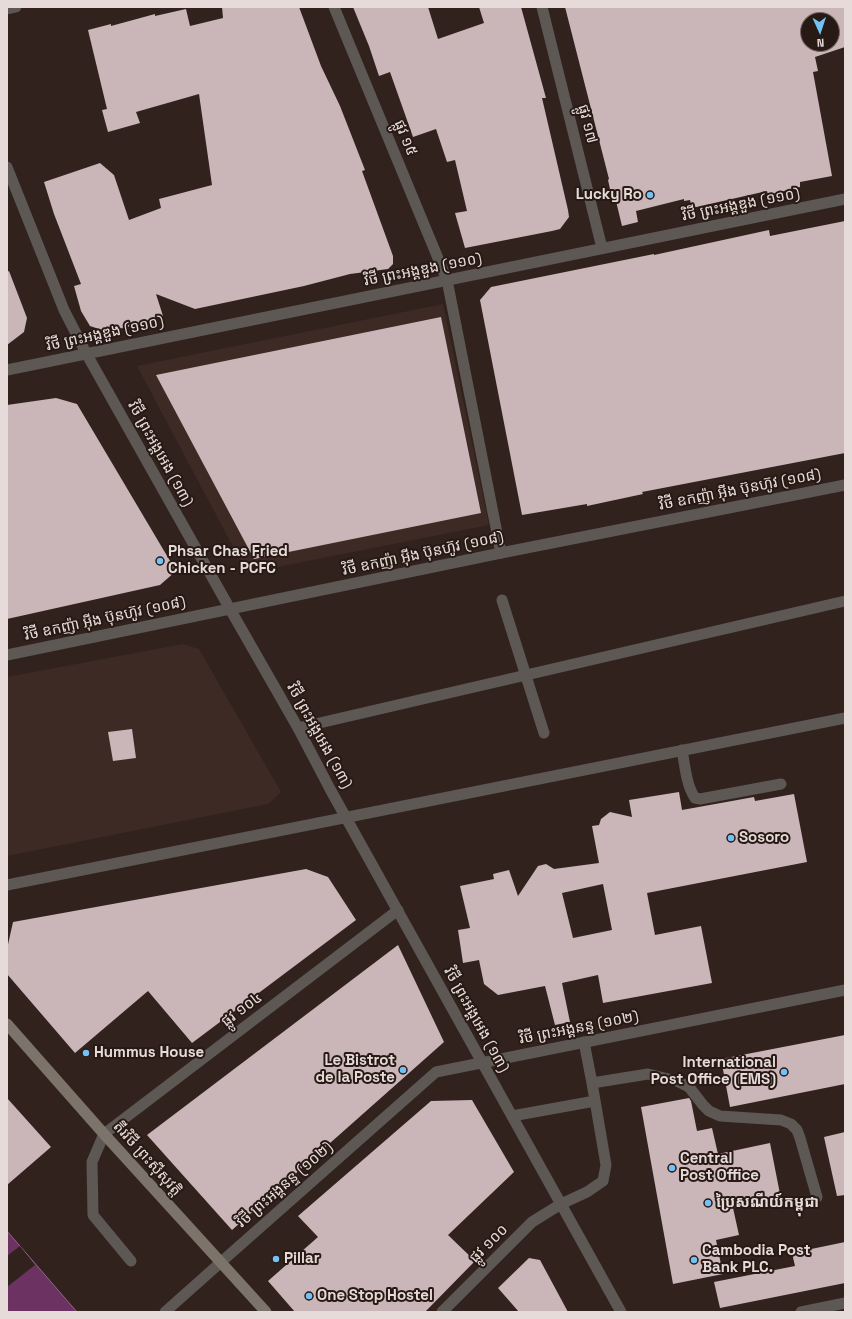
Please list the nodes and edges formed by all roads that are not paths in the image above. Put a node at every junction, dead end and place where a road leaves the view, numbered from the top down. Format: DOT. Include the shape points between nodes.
graph roads {
  1 [pos="16,7"];
  2 [pos="334,7"];
  3 [pos="542,7"];
  4 [pos="7,9"];
  5 [pos="7,167"];
  6 [pos="845,199"];
  7 [pos="602,248"];
  8 [pos="448,280"];
  9 [pos="86,353"];
  10 [pos="7,370"];
  11 [pos="845,485"];
  12 [pos="501,553"];
  13 [pos="502,600"];
  14 [pos="845,601"];
  15 [pos="230,609"];
  16 [pos="7,655"];
  17 [pos="526,675"];
  18 [pos="845,718"];
  19 [pos="298,728"];
  20 [pos="544,733"];
  21 [pos="682,750"];
  22 [pos="781,784"];
  23 [pos="346,817"];
  24 [pos="7,885"];
  25 [pos="398,910"];
  26 [pos="845,990"];
  27 [pos="7,1024"];
  28 [pos="584,1042"];
  29 [pos="482,1063"];
  30 [pos="592,1083"];
  31 [pos="595,1101"];
  32 [pos="512,1116"];
  33 [pos="104,1134"];
  34 [pos="817,1197"];
  35 [pos="561,1204"];
  36 [pos="131,1261"];
  37 [pos="220,1263"];
  38 [pos="845,1303"];
  39 [pos="165,1312"];
  40 [pos="266,1312"];
  41 [pos="442,1312"];
  42 [pos="622,1312"];
  43 [pos="801,1312"];
  1 -- 4 [label="street"];
  2 -- 8 [label="street, ផ្លូវ ១៥"];
  3 -- 7 [label="street, ផ្លូវ ១៧"];
  5 -- 9 [label="street, វិថី ព្រះអង្គអេង (១៣)" via="64,310"];
  6 -- 7 [label="street, វិថី ព្រះអង្គឌួង (១១០)"];
  7 -- 8 [label="street, វិថី ព្រះអង្គឌួង (១១០)"];
  8 -- 9 [label="street, វិថី ព្រះអង្គឌួង (១១០)"];
  8 -- 12 [label="street, ផ្លូវ ១៥"];
  9 -- 10 [label="street, វិថី ព្រះអង្គឌួង (១១០)"];
  9 -- 15 [label="street, វិថី ព្រះអង្គអេង (១៣)"];
  11 -- 12 [label="street, វិថី ឧកញ៉ា អ៊ីង ប៊ុនហ៊ូវ (១០៨)"];
  12 -- 15 [label="street, វិថី ឧកញ៉ា អ៊ីង ប៊ុនហ៊ូវ (១០៨)"];
  13 -- 17 [label="street"];
  14 -- 17 [label="street"];
  15 -- 16 [label="street, វិថី ឧកញ៉ា អ៊ីង ប៊ុនហ៊ូវ (១០៨)"];
  15 -- 19 [label="street, វិថី ព្រះអង្គអេង (១៣)"];
  17 -- 19 [label="street"];
  17 -- 20 [label="street"];
  18 -- 21 [label="street"];
  19 -- 23 [label="street, វិថី ព្រះអង្គអេង (១៣)"];
  21 -- 22 [label="street" via="695,798"];
  21 -- 23 [label="street"];
  23 -- 24 [label="street"];
  23 -- 25 [label="street, វិថី ព្រះអង្គអេង (១៣)"];
  25 -- 29 [label="street, វិថី ព្រះអង្គអេង (១៣)"];
  25 -- 33 [label="street, ផ្លូវ ១០៤"];
  26 -- 28 [label="street, វិថី ព្រះអង្គនន្ទ (១០២)"];
  27 -- 33 [label="main road, តីរវិថី ព្រះស៊ីសុវត្តិ"];
  28 -- 29 [label="street, វិថី ព្រះអង្គនន្ទ (១០២)"];
  28 -- 30 [label="street, ផ្លូវ ១០០"];
  29 -- 32 [label="street, វិថី ព្រះអង្គអេង (១៣)"];
  29 -- 37 [label="street, វិថី ព្រះអង្គនន្ទ (១០២)" via="436,1072"];
  30 -- 31 [label="street, ផ្លូវ ១០០"];
  30 -- 34 [label="street" via="648,1074 677,1081 689,1087 709,1111 720,1116 780,1120 791,1124 800,1138"];
  31 -- 32 [label="street"];
  31 -- 35 [label="street, ផ្លូវ ១០០" via="606,1165 602,1181 587,1192"];
  32 -- 35 [label="street, វិថី ព្រះអង្គអេង (១៣)"];
  33 -- 36 [label="street" via="92,1162 93,1215"];
  33 -- 37 [label="main road, តីរវិថី ព្រះស៊ីសុវត្តិ"];
  35 -- 41 [label="street, ផ្លូវ ១០០" via="532,1222"];
  35 -- 42 [label="street, វិថី ព្រះអង្គអេង (១៣)"];
  37 -- 39 [label="street, វិថី ព្រះអង្គនន្ទ (១០២)"];
  37 -- 40 [label="main road, តីរវិថី ព្រះស៊ីសុវត្តិ"];
  38 -- 43 [label="street"];
}
